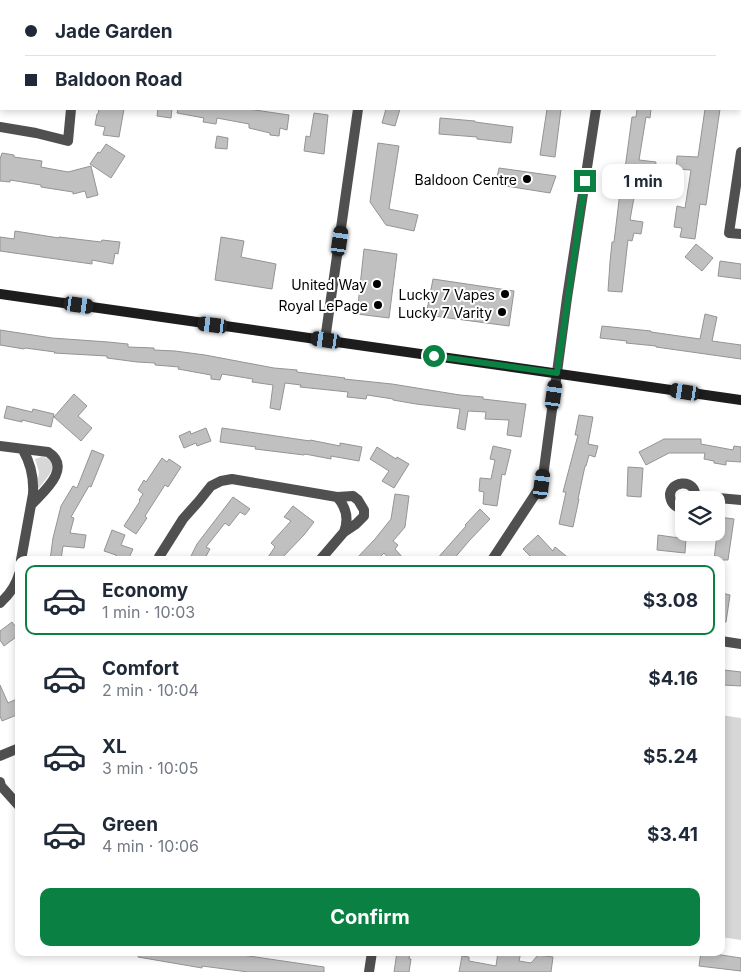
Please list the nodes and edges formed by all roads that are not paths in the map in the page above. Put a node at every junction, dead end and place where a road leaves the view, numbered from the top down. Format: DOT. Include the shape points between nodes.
graph roads {
  1 [pos="71,110"];
  2 [pos="358,110"];
  3 [pos="596,110"];
  4 [pos="0,127"];
  5 [pos="741,152"];
  6 [pos="741,234"];
  7 [pos="0,294"];
  8 [pos="326,340"];
  9 [pos="557,373"];
  10 [pos="741,400"];
  11 [pos="0,446"];
  12 [pos="23,450"];
  13 [pos="694,491"];
  14 [pos="337,497"];
  15 [pos="725,499"];
  16 [pos="741,500"];
  17 [pos="31,506"];
  18 [pos="675,506"];
  19 [pos="344,532"];
  20 [pos="22,556"];
  21 [pos="160,556"];
  22 [pos="323,556"];
  23 [pos="495,556"];
  24 [pos="15,583"];
  25 [pos="0,603"];
  26 [pos="725,642"];
  27 [pos="741,644"];
  28 [pos="15,750"];
  29 [pos="0,756"];
  30 [pos="0,782"];
  31 [pos="15,802"];
  32 [pos="371,956"];
  33 [pos="369,972"];
  1 -- 4 [label="street" via="68,141"];
  2 -- 8 [label="street"];
  3 -- 9 [label="street"];
  5 -- 6 [label="street" via="730,233"];
  7 -- 8 [label="main road"];
  8 -- 9 [label="main road"];
  9 -- 10 [label="main road"];
  9 -- 23 [label="street" via="542,484"];
  11 -- 12 [label="street"];
  12 -- 17 [label="street" via="32,476"];
  12 -- 17 [label="street" via="48,452 58,466 54,480"];
  13 -- 18 [label="street" via="690,485 682,483 675,486 671,493"];
  14 -- 19 [label="street" via="346,512"];
  14 -- 19 [label="street" via="353,496 364,510 360,521"];
  14 -- 21 [label="street" via="232,478 221,481 211,486 183,519"];
  15 -- 16 [label="street"];
  17 -- 20 [label="street"];
  19 -- 22 [label="street"];
  24 -- 25 [label="street"];
  26 -- 27 [label="street"];
  28 -- 29 [label="street"];
  30 -- 31 [label="street"];
  32 -- 33 [label="street"];
}
